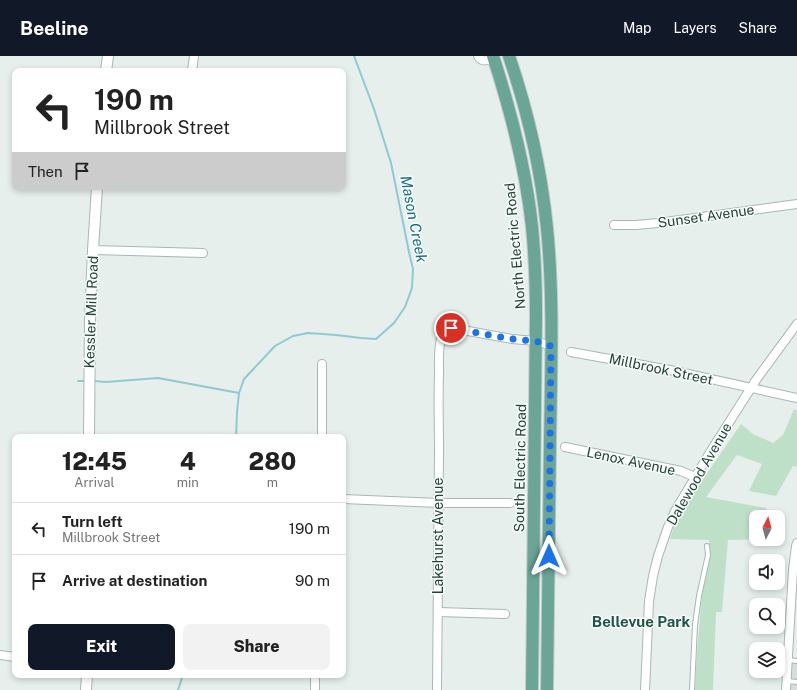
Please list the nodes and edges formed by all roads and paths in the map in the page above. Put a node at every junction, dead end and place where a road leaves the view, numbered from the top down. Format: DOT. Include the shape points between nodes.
graph roads {
  1 [pos="108,56"];
  2 [pos="194,56"];
  3 [pos="478,56"];
  4 [pos="509,56"];
  5 [pos="496,57"];
  6 [pos="106,68"];
  7 [pos="192,68"];
  8 [pos="97,190"];
  9 [pos="797,204"];
  10 [pos="614,225"];
  11 [pos="93,250"];
  12 [pos="203,253"];
  13 [pos="797,324"];
  14 [pos="536,341"];
  15 [pos="551,346"];
  16 [pos="572,352"];
  17 [pos="322,364"];
  18 [pos="751,388"];
  19 [pos="797,398"];
  20 [pos="89,434"];
  21 [pos="322,434"];
  22 [pos="565,447"];
  23 [pos="695,477"];
  24 [pos="346,499"];
  25 [pos="510,503"];
  26 [pos="439,504"];
  27 [pos="797,543"];
  28 [pos="708,546"];
  29 [pos="438,612"];
  30 [pos="505,614"];
  31 [pos="793,629"];
  32 [pos="0,655"];
  33 [pos="12,657"];
  34 [pos="788,660"];
  35 [pos="797,661"];
  36 [pos="87,678"];
  37 [pos="315,678"];
  38 [pos="786,681"];
  39 [pos="797,682"];
  40 [pos="86,690"];
  41 [pos="315,690"];
  42 [pos="437,690"];
  43 [pos="532,690"];
  44 [pos="548,690"];
  45 [pos="645,690"];
  46 [pos="692,690"];
  47 [pos="786,690"];
  1 -- 6 [label="street"];
  2 -- 7 [label="street"];
  3 -- 5 [label="street" via="485,61"];
  4 -- 15 [label="main road" via="531,132 544,200 549,254"];
  5 -- 14 [label="main road, North Electric Road" via="524,171 536,283"];
  8 -- 11 [label="street, Kessler Mill Road"];
  9 -- 10 [label="street, Sunset Avenue" via="658,223"];
  11 -- 12 [label="street"];
  11 -- 20 [label="street, Kessler Mill Road"];
  13 -- 18 [label="street, Dalewood Avenue"];
  14 -- 15 [label="street"];
  14 -- 26 [label="street, Lakehurst Avenue" via="451,328 443,334 439,348"];
  14 -- 43 [label="main road, South Electric Road"];
  15 -- 44 [label="main road"];
  16 -- 18 [label="street, Millbrook Street"];
  17 -- 21 [label="street"];
  18 -- 19 [label="street, Millbrook Street"];
  18 -- 23 [label="street, Dalewood Avenue"];
  22 -- 23 [label="street, Lenox Avenue" via="681,471"];
  23 -- 45 [label="street, Dalewood Avenue" via="668,526 656,562 649,601"];
  24 -- 26 [label="street"];
  25 -- 26 [label="street"];
  26 -- 29 [label="street, Lakehurst Avenue"];
  27 -- 31 [label="street" via="792,591"];
  28 -- 46 [label="lane" via="697,610"];
  29 -- 30 [label="street"];
  29 -- 42 [label="street, Lakehurst Avenue"];
  31 -- 34 [label="street"];
  32 -- 33 [label="street"];
  34 -- 35 [label="lane"];
  34 -- 38 [label="street"];
  36 -- 40 [label="street"];
  37 -- 41 [label="street"];
  38 -- 39 [label="lane"];
  38 -- 47 [label="street"];
}
